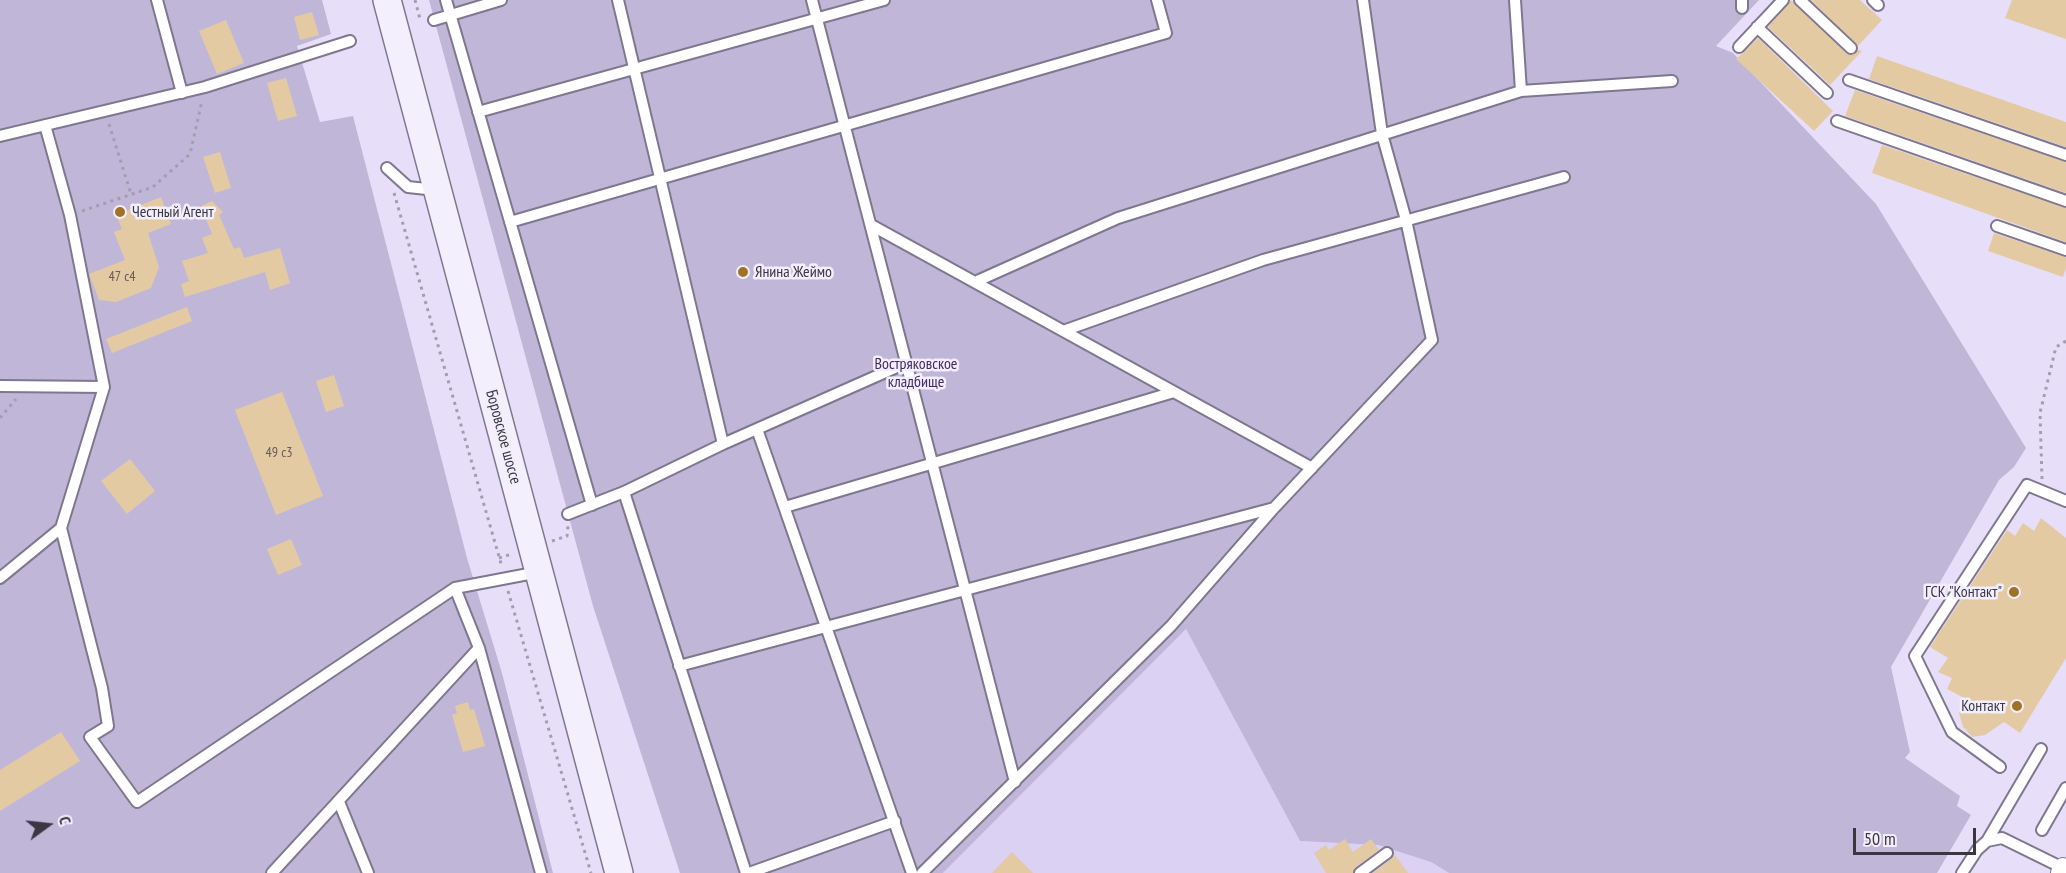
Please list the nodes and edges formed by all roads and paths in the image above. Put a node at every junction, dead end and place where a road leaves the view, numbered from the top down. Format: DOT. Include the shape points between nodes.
graph roads {
  1 [pos="157,0"];
  2 [pos="387,0"];
  3 [pos="415,0"];
  4 [pos="446,0"];
  5 [pos="501,0"];
  6 [pos="618,0"];
  7 [pos="812,0"];
  8 [pos="884,0"];
  9 [pos="1157,0"];
  10 [pos="1363,0"];
  11 [pos="1515,0"];
  12 [pos="1783,0"];
  13 [pos="1800,0"];
  14 [pos="450,15"];
  15 [pos="434,20"];
  16 [pos="818,20"];
  17 [pos="421,23"];
  18 [pos="1757,27"];
  19 [pos="350,41"];
  20 [pos="1739,47"];
  21 [pos="1851,48"];
  22 [pos="634,70"];
  23 [pos="1849,80"];
  24 [pos="1672,81"];
  25 [pos="205,87"];
  26 [pos="1521,91"];
  27 [pos="182,93"];
  28 [pos="1827,93"];
  29 [pos="105,111"];
  30 [pos="478,112"];
  31 [pos="1837,122"];
  32 [pos="45,125"];
  33 [pos="845,126"];
  34 [pos="1382,135"];
  35 [pos="0,136"];
  36 [pos="2066,155"];
  37 [pos="387,168"];
  38 [pos="1564,177"];
  39 [pos="660,179"];
  40 [pos="438,190"];
  41 [pos="131,194"];
  42 [pos="2066,201"];
  43 [pos="70,215"];
  44 [pos="1406,220"];
  45 [pos="510,222"];
  46 [pos="871,225"];
  47 [pos="1997,226"];
  48 [pos="2066,250"];
  49 [pos="975,282"];
  50 [pos="1063,331"];
  51 [pos="2066,341"];
  52 [pos="906,363"];
  53 [pos="0,386"];
  54 [pos="27,386"];
  55 [pos="104,387"];
  56 [pos="1174,392"];
  57 [pos="0,417"];
  58 [pos="757,429"];
  59 [pos="723,444"];
  60 [pos="933,464"];
  61 [pos="1312,468"];
  62 [pos="2042,490"];
  63 [pos="624,492"];
  64 [pos="2066,501"];
  65 [pos="591,505"];
  66 [pos="785,507"];
  67 [pos="1274,507"];
  68 [pos="568,514"];
  69 [pos="61,528"];
  70 [pos="539,572"];
  71 [pos="0,578"];
  72 [pos="505,579"];
  73 [pos="455,588"];
  74 [pos="965,590"];
  75 [pos="826,627"];
  76 [pos="479,648"];
  77 [pos="680,666"];
  78 [pos="2041,749"];
  79 [pos="2000,767"];
  80 [pos="1015,782"];
  81 [pos="2066,788"];
  82 [pos="339,802"];
  83 [pos="895,821"];
  84 [pos="2042,830"];
  85 [pos="1987,840"];
  86 [pos="1387,853"];
  87 [pos="2064,868"];
  88 [pos="272,873"];
  89 [pos="368,873"];
  90 [pos="541,873"];
  91 [pos="591,873"];
  92 [pos="619,873"];
  93 [pos="747,873"];
  94 [pos="912,873"];
  95 [pos="922,873"];
  96 [pos="1359,873"];
  97 [pos="1962,873"];
  1 -- 27 [label="lane"];
  2 -- 40 [label="street, Боровское шоссе"];
  3 -- 17 [label="path"];
  4 -- 14 [label="lane"];
  5 -- 14 [label="lane"];
  6 -- 22 [label="lane"];
  7 -- 16 [label="lane"];
  8 -- 16 [label="lane"];
  9 -- 33 [label="lane" via="1166,33"];
  10 -- 34 [label="lane"];
  11 -- 26 [label="lane"];
  12 -- 18 [label="lane"];
  13 -- 21 [label="lane"];
  14 -- 15 [label="lane"];
  14 -- 30 [label="lane"];
  16 -- 22 [label="lane"];
  16 -- 33 [label="lane"];
  18 -- 20 [label="lane"];
  18 -- 28 [label="lane"];
  19 -- 25 [label="lane"];
  22 -- 30 [label="lane"];
  22 -- 39 [label="lane"];
  23 -- 36 [label="lane"];
  24 -- 26 [label="lane"];
  25 -- 27 [label="lane"];
  25 -- 41 [label="path" via="190,154 153,187"];
  26 -- 34 [label="lane"];
  27 -- 29 [label="lane"];
  29 -- 32 [label="lane"];
  29 -- 41 [label="path"];
  30 -- 45 [label="lane"];
  31 -- 42 [label="lane"];
  32 -- 35 [label="lane"];
  32 -- 43 [label="lane"];
  33 -- 39 [label="lane"];
  33 -- 46 [label="lane"];
  34 -- 44 [label="lane"];
  34 -- 49 [label="lane" via="1118,218"];
  37 -- 40 [label="lane" via="408,186"];
  37 -- 72 [label="path"];
  38 -- 44 [label="lane"];
  39 -- 45 [label="lane"];
  39 -- 59 [label="lane"];
  40 -- 70 [label="street, Боровское шоссе"];
  41 -- 43 [label="path"];
  43 -- 55 [label="lane"];
  44 -- 50 [label="lane" via="1263,260"];
  44 -- 61 [label="lane" via="1432,340"];
  45 -- 65 [label="lane"];
  46 -- 49 [label="lane"];
  46 -- 52 [label="lane"];
  47 -- 48 [label="lane"];
  49 -- 50 [label="lane"];
  50 -- 56 [label="lane"];
  51 -- 62 [label="path" via="2056,347 2040,413"];
  52 -- 58 [label="lane"];
  52 -- 60 [label="lane"];
  53 -- 54 [label="lane"];
  54 -- 55 [label="lane"];
  54 -- 57 [label="path"];
  55 -- 69 [label="lane"];
  56 -- 60 [label="lane"];
  56 -- 61 [label="lane"];
  58 -- 59 [label="lane"];
  58 -- 66 [label="lane"];
  59 -- 63 [label="lane"];
  60 -- 66 [label="lane"];
  60 -- 74 [label="lane"];
  61 -- 67 [label="lane"];
  62 -- 64 [label="lane"];
  62 -- 79 [label="lane" via="2027,485 1915,656 1952,732"];
  63 -- 65 [label="lane"];
  63 -- 77 [label="lane"];
  65 -- 68 [label="lane"];
  66 -- 75 [label="lane"];
  67 -- 74 [label="lane"];
  67 -- 80 [label="lane" via="1171,626"];
  69 -- 71 [label="lane"];
  69 -- 73 [label="lane" via="108,726 90,737 137,802"];
  70 -- 72 [label="lane"];
  70 -- 92 [label="street, Боровское шоссе"];
  72 -- 73 [label="lane"];
  72 -- 91 [label="path"];
  73 -- 76 [label="lane"];
  74 -- 75 [label="lane"];
  74 -- 80 [label="lane"];
  75 -- 77 [label="lane"];
  75 -- 83 [label="lane"];
  76 -- 82 [label="lane"];
  76 -- 90 [label="lane"];
  77 -- 93 [label="lane"];
  78 -- 85 [label="lane"];
  80 -- 95 [label="lane"];
  81 -- 84 [label="lane"];
  82 -- 88 [label="lane"];
  82 -- 89 [label="lane"];
  83 -- 93 [label="lane"];
  83 -- 94 [label="lane"];
  85 -- 87 [label="lane" via="2002,838"];
  85 -- 97 [label="lane"];
  86 -- 96 [label="lane"];
}
